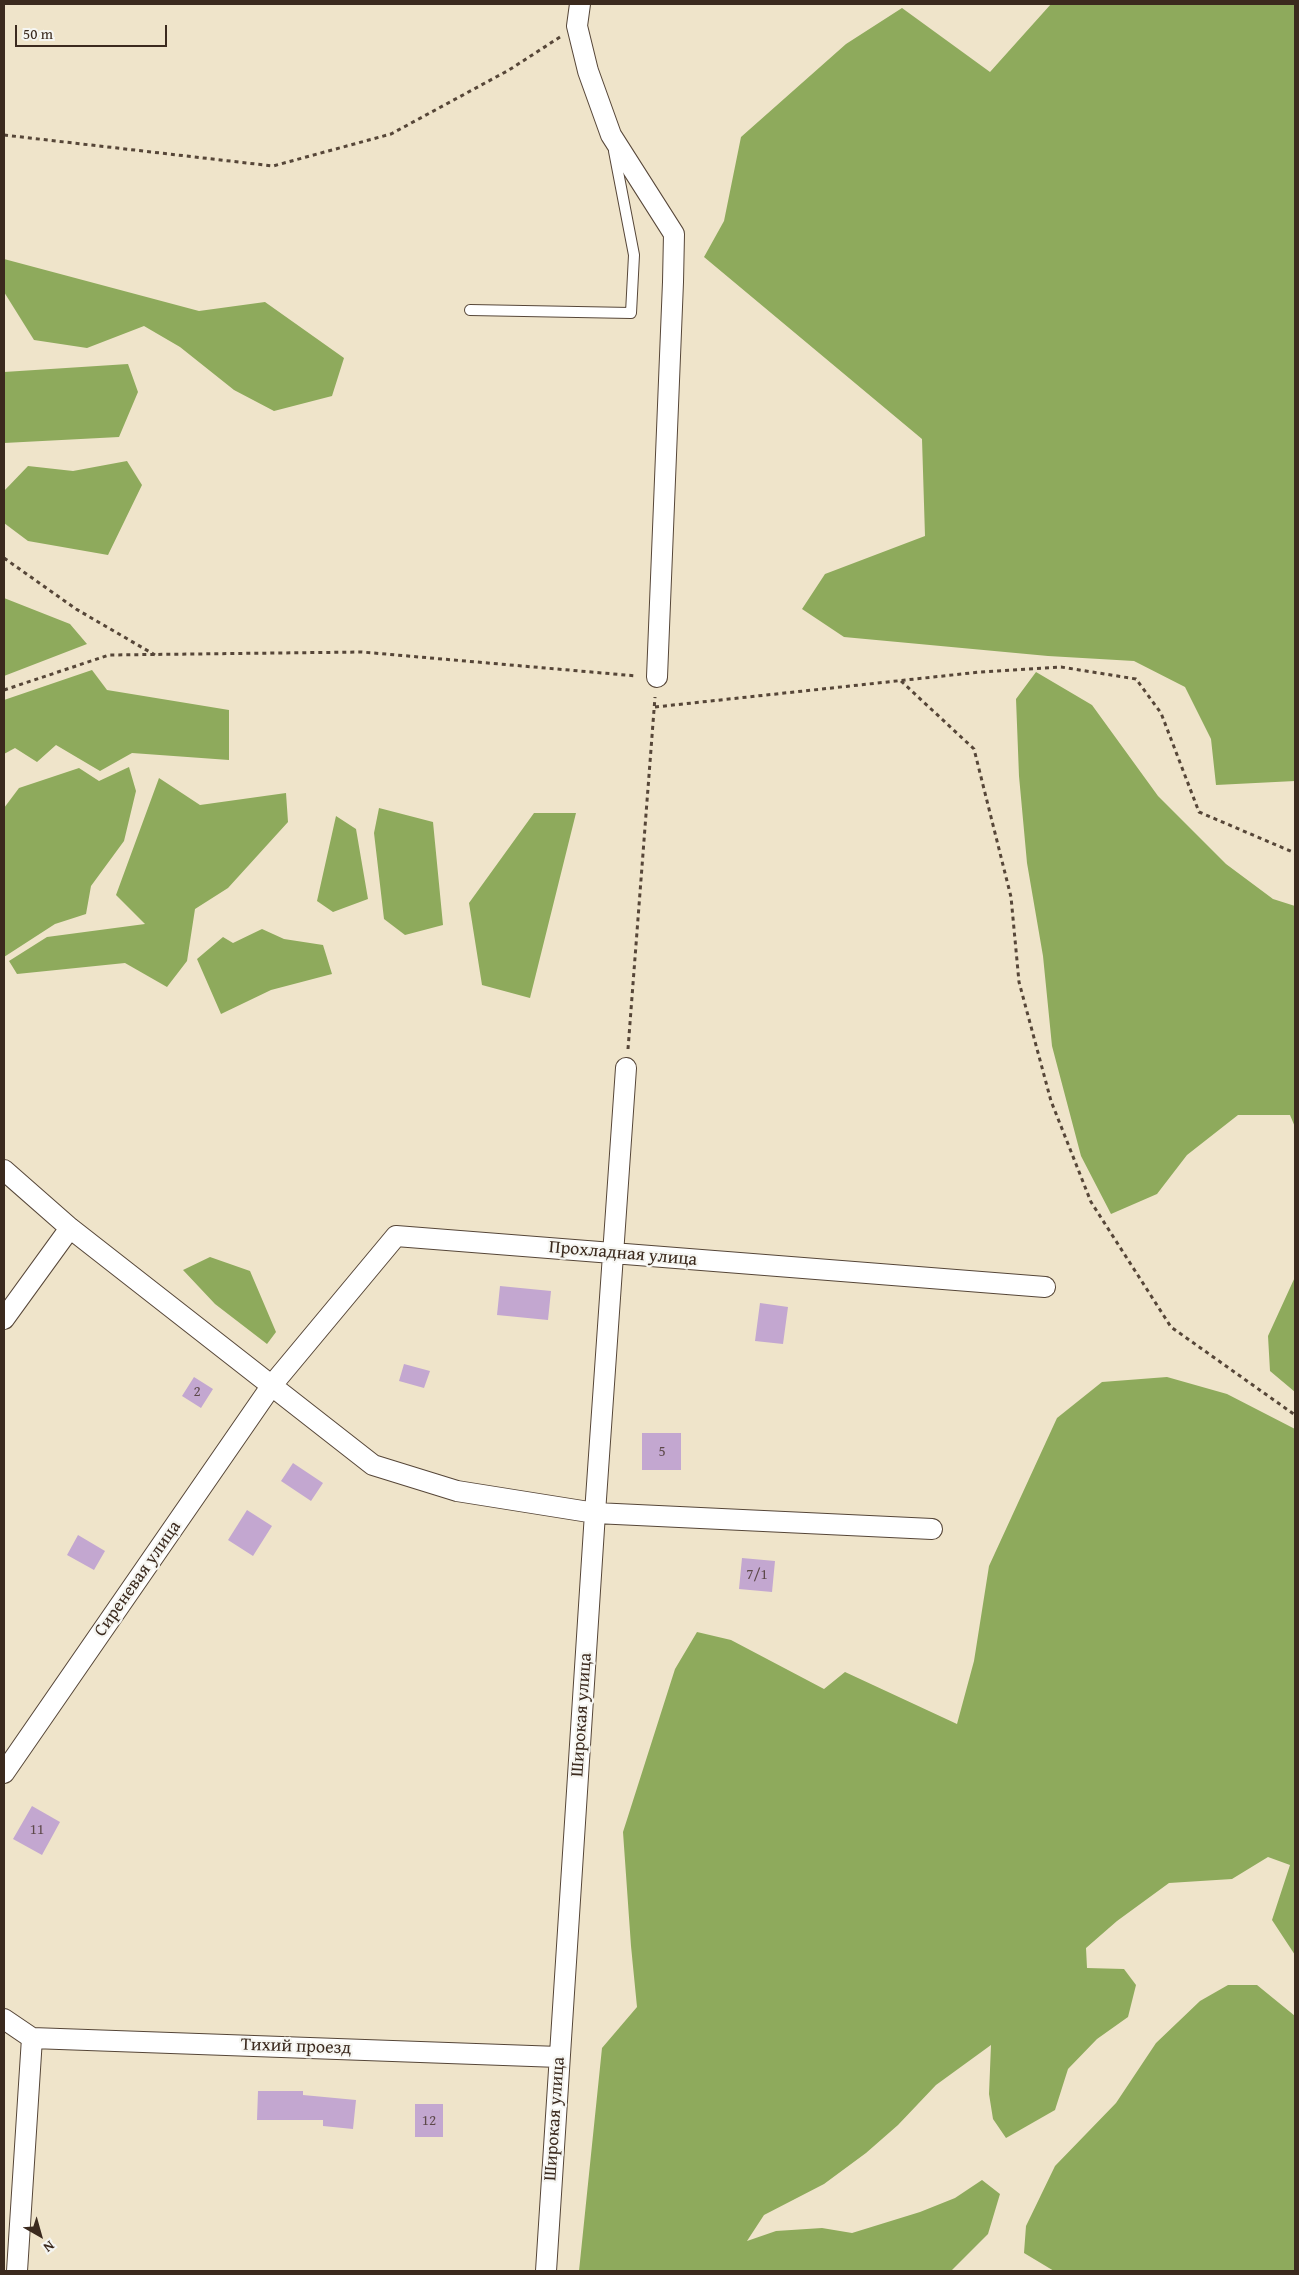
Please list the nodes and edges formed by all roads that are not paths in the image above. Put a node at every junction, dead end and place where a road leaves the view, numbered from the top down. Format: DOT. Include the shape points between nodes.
graph roads {
  1 [pos="580,4"];
  2 [pos="611,135"];
  3 [pos="470,310"];
  4 [pos="657,677"];
  5 [pos="626,1068"];
  6 [pos="4,1170"];
  7 [pos="70,1228"];
  8 [pos="612,1253"];
  9 [pos="1045,1287"];
  10 [pos="4,1319"];
  11 [pos="272,1385"];
  12 [pos="595,1513"];
  13 [pos="932,1529"];
  14 [pos="4,1773"];
  15 [pos="4,2019"];
  16 [pos="32,2038"];
  17 [pos="559,2056"];
  18 [pos="18,2271"];
  19 [pos="546,2271"];
  1 -- 2 [label="street" via="578,26 588,71"];
  2 -- 3 [label="lane" via="634,255 631,313"];
  2 -- 4 [label="street" via="674,234"];
  5 -- 8 [label="street, Широкая улица"];
  6 -- 7 [label="street"];
  7 -- 10 [label="street"];
  7 -- 11 [label="street"];
  8 -- 9 [label="street, Прохладная улица"];
  8 -- 11 [label="street, Прохладная улица" via="396,1236"];
  8 -- 12 [label="street, Широкая улица"];
  11 -- 12 [label="street" via="373,1465 457,1491"];
  11 -- 14 [label="street, Сиреневая улица"];
  12 -- 13 [label="street"];
  12 -- 17 [label="street, Широкая улица"];
  15 -- 16 [label="street"];
  16 -- 17 [label="street, Тихий проезд"];
  16 -- 18 [label="street"];
  17 -- 19 [label="street, Широкая улица"];
}
